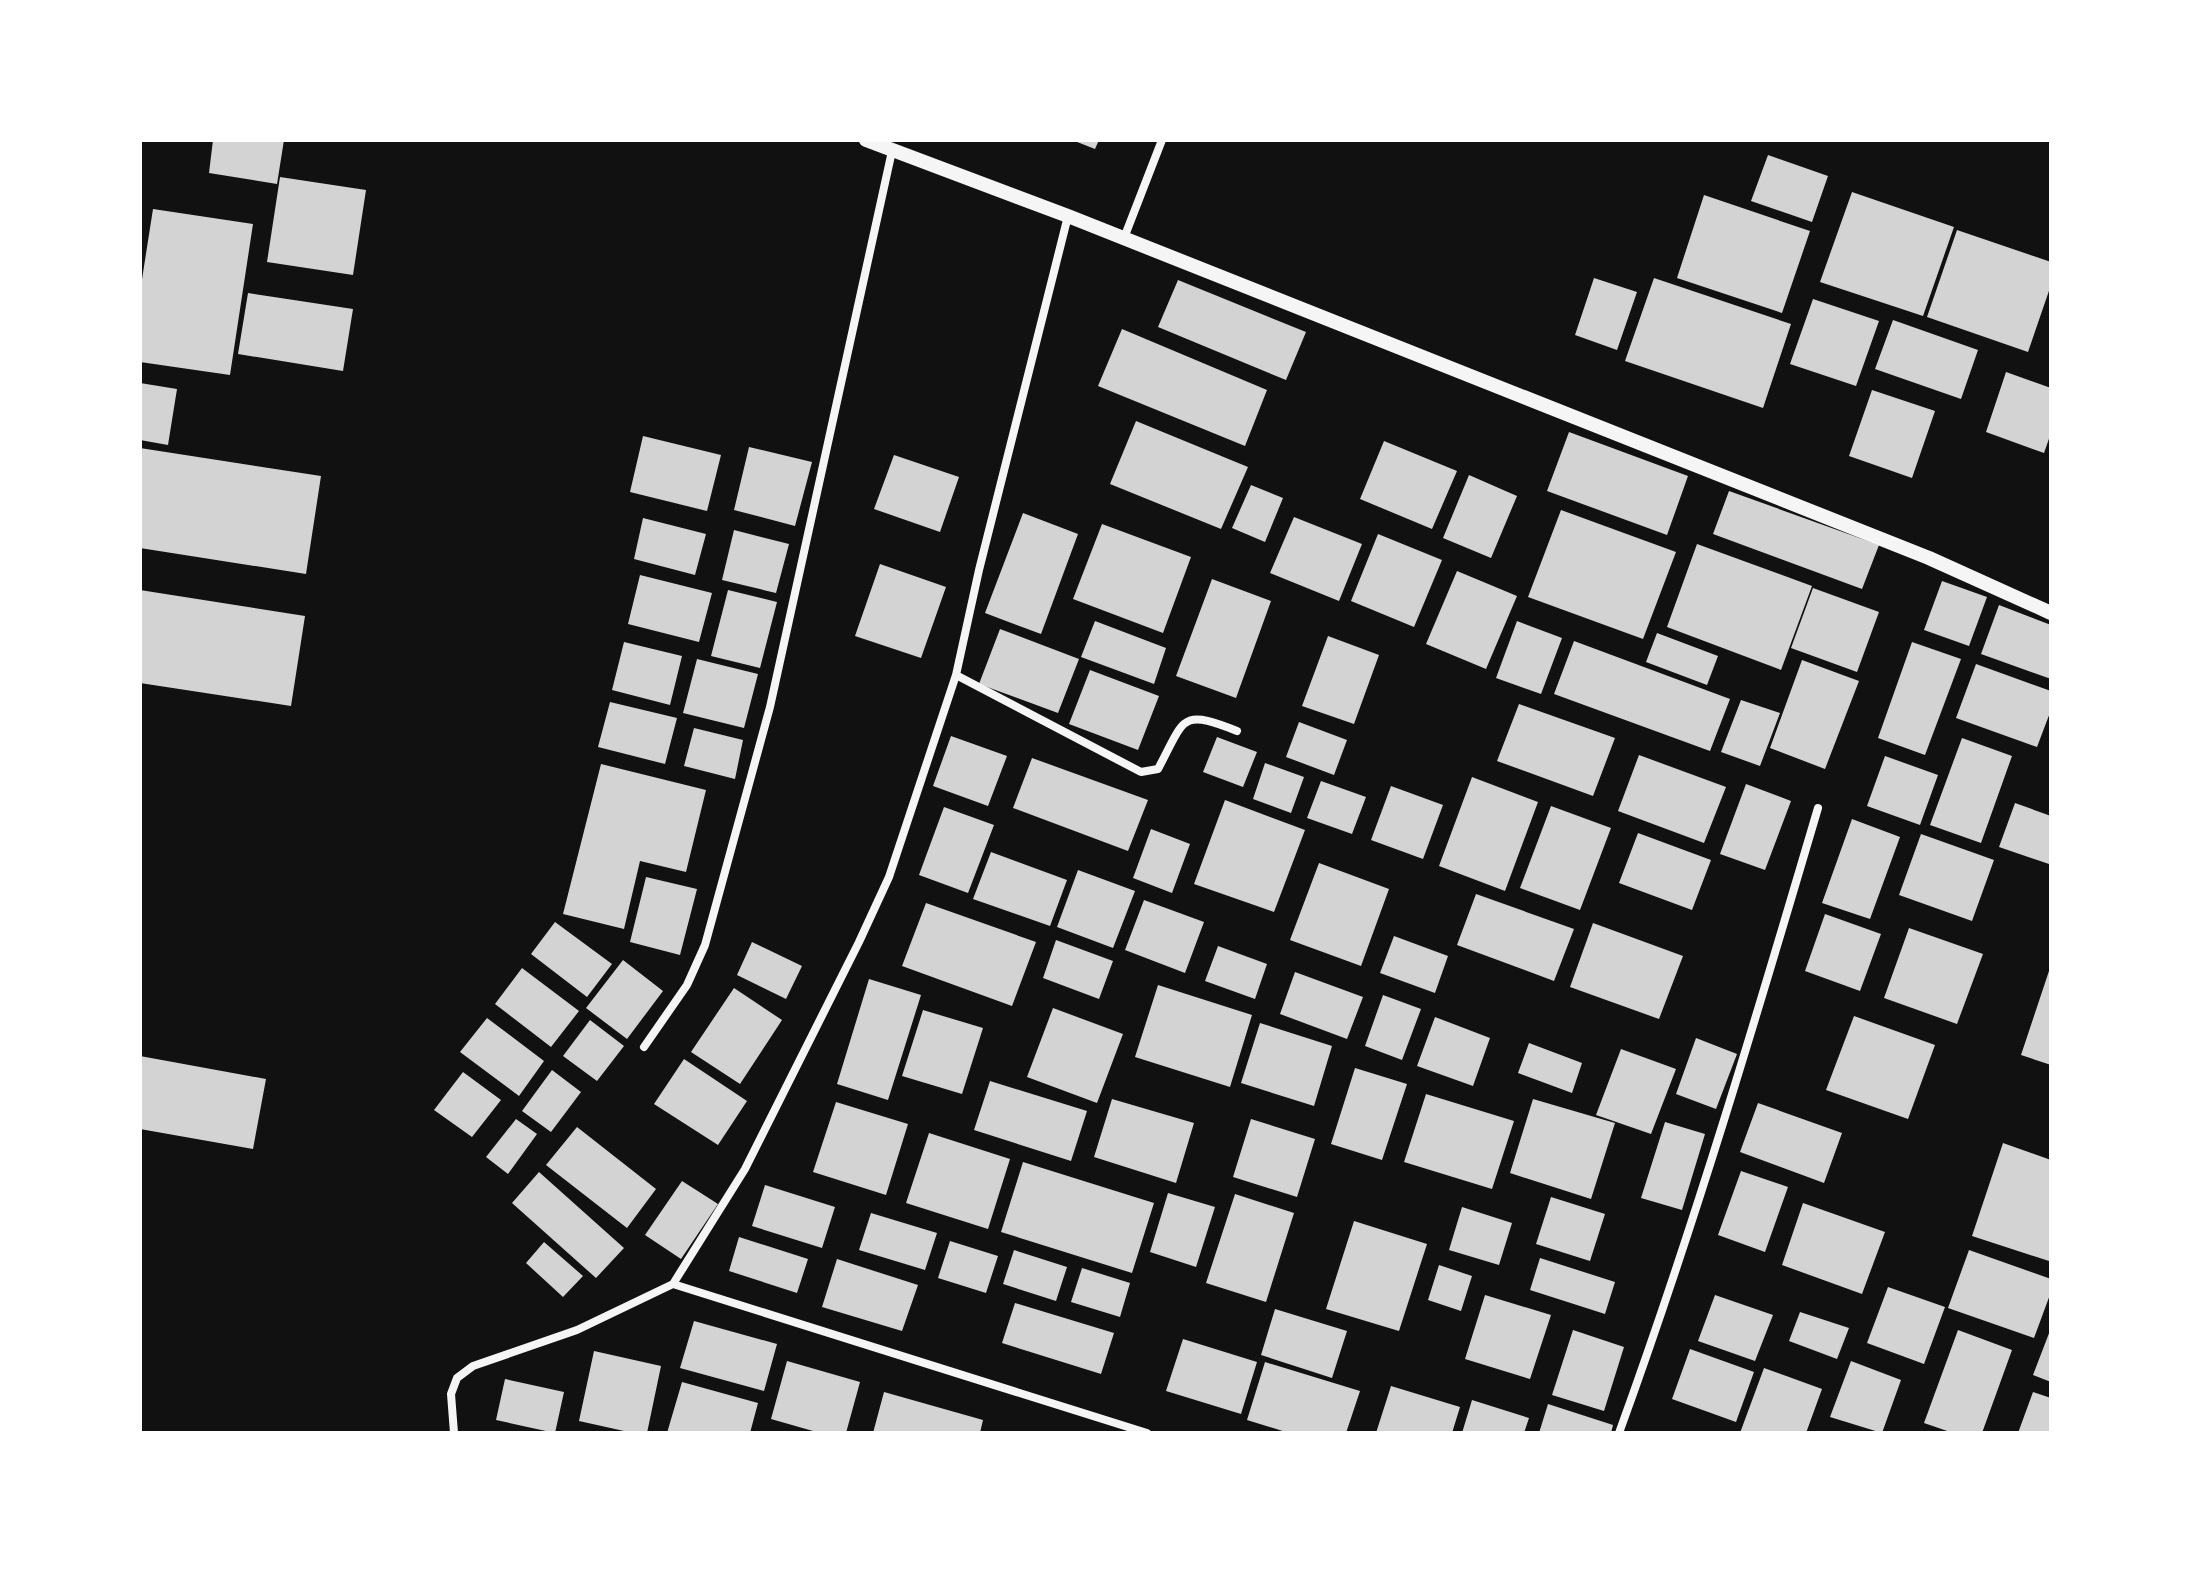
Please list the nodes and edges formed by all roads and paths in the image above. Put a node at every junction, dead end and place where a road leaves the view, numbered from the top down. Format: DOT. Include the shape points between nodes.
graph roads {
  1 [pos="866,140"];
  2 [pos="1162,140"];
  3 [pos="892,151"];
  4 [pos="1068,216"];
  5 [pos="1124,238"];
  6 [pos="2051,613"];
  7 [pos="956,675"];
  8 [pos="1237,731"];
  9 [pos="1818,808"];
  10 [pos="644,1047"];
  11 [pos="673,1284"];
  12 [pos="454,1433"];
  13 [pos="1147,1433"];
  14 [pos="1619,1433"];
  1 -- 3 [label="street"];
  2 -- 5 [label="street"];
  3 -- 4 [label="street"];
  3 -- 10 [label="street" via="770,707 717,901 698,964"];
  4 -- 5 [label="street"];
  4 -- 7 [label="street"];
  5 -- 6 [label="street" via="1929,558"];
  7 -- 8 [label="street" via="1141,772 1158,769 1191,718"];
  7 -- 11 [label="street" via="889,877 859,942 745,1169"];
  9 -- 14 [label="street" via="1721,1135"];
  11 -- 12 [label="street" via="577,1330 473,1366 457,1378 451,1394"];
  11 -- 13 [label="street"];
}
